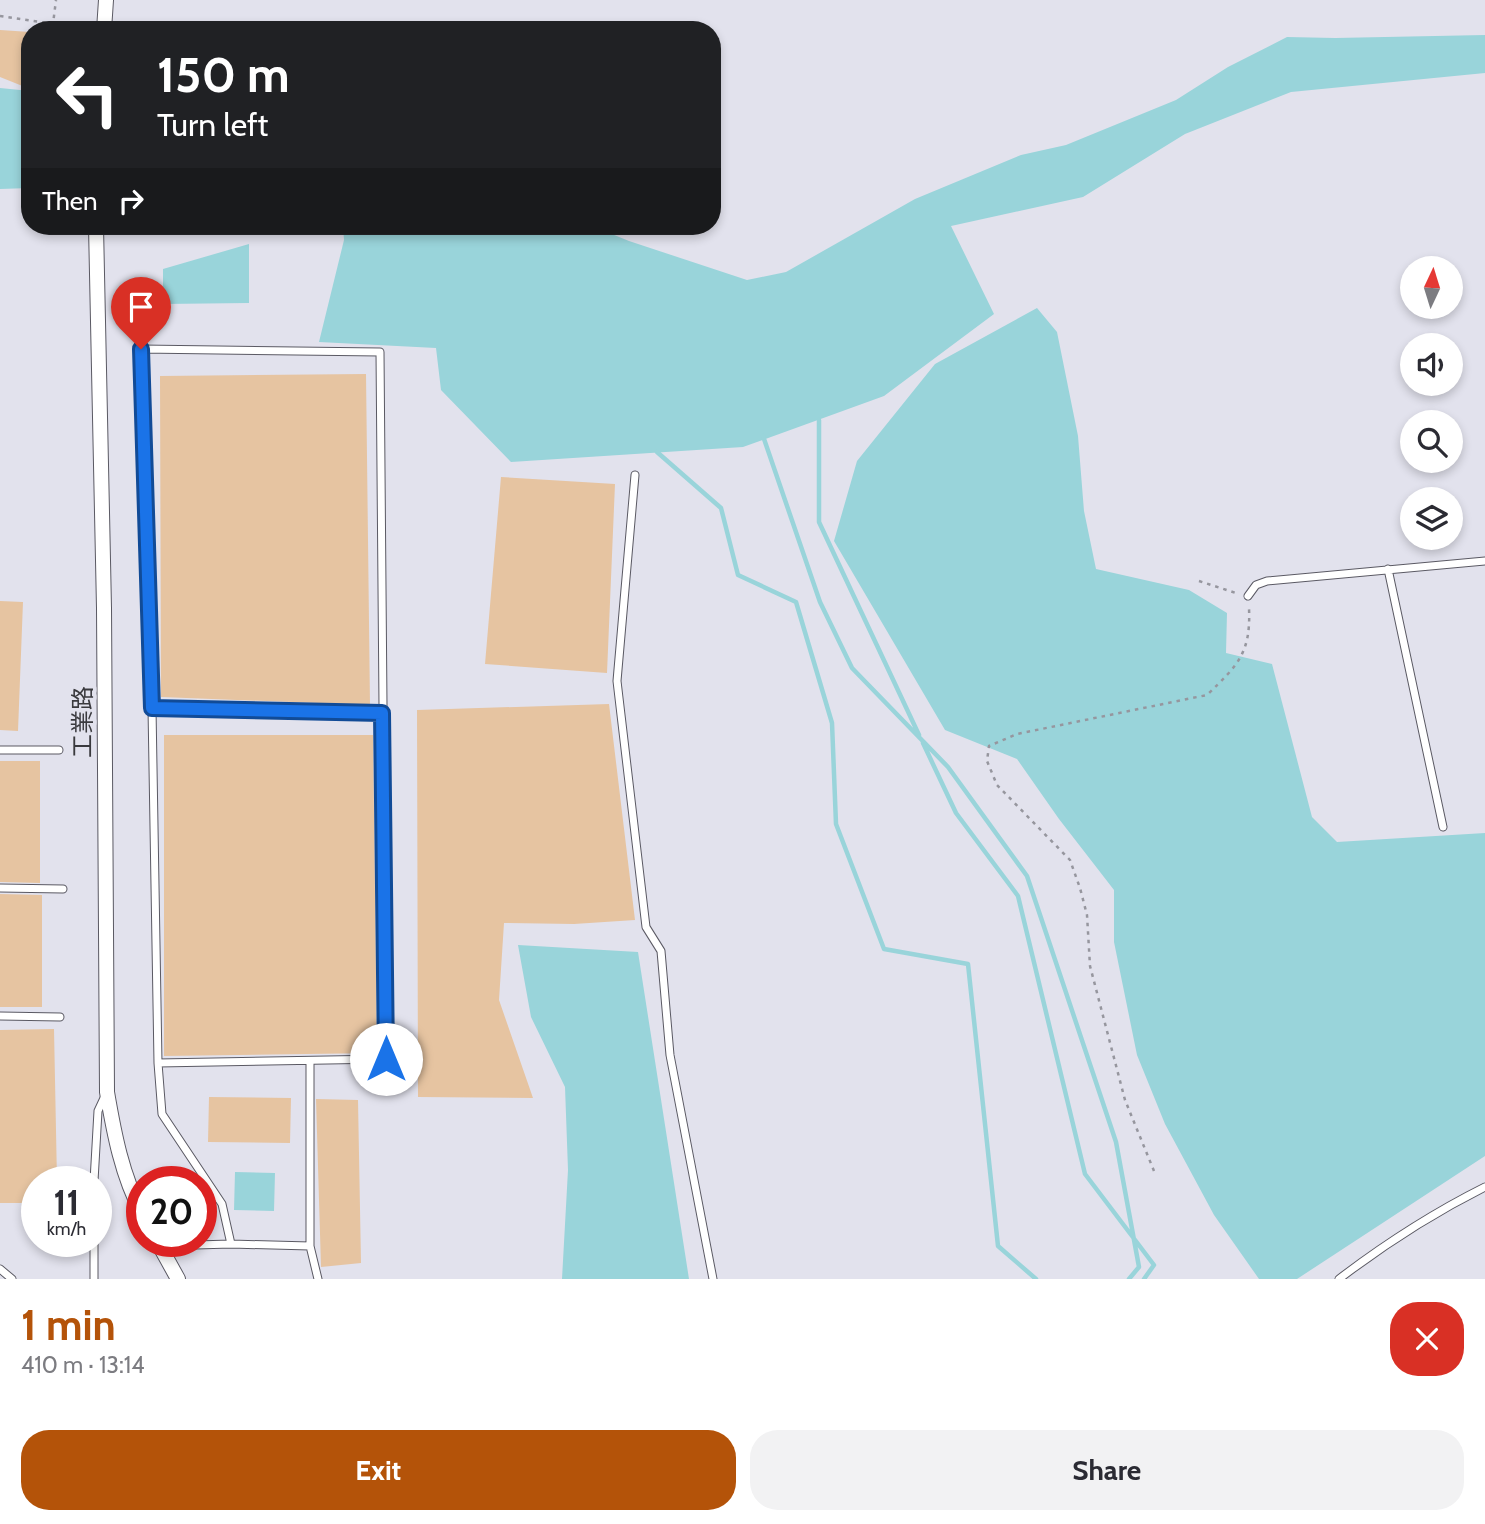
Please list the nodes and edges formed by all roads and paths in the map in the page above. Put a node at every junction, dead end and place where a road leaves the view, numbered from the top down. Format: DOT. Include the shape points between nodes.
graph roads {
  1 [pos="56,0"];
  2 [pos="106,0"];
  3 [pos="0,16"];
  4 [pos="32,21"];
  5 [pos="52,21"];
  6 [pos="105,21"];
  7 [pos="96,235"];
  8 [pos="635,475"];
  9 [pos="1485,561"];
  10 [pos="1388,569"];
  11 [pos="1199,581"];
  12 [pos="1248,596"];
  13 [pos="152,708"];
  14 [pos="382,713"];
  15 [pos="0,750"];
  16 [pos="59,750"];
  17 [pos="1443,827"];
  18 [pos="0,888"];
  19 [pos="63,889"];
  20 [pos="0,1016"];
  21 [pos="60,1017"];
  22 [pos="310,1062"];
  23 [pos="158,1063"];
  24 [pos="107,1092"];
  25 [pos="95,1166"];
  26 [pos="1154,1171"];
  27 [pos="126,1172"];
  28 [pos="1485,1187"];
  29 [pos="217,1244"];
  30 [pos="231,1244"];
  31 [pos="310,1246"];
  32 [pos="94,1257"];
  33 [pos="166,1257"];
  34 [pos="0,1269"];
  35 [pos="12,1279"];
  36 [pos="94,1279"];
  37 [pos="178,1279"];
  38 [pos="318,1279"];
  39 [pos="713,1279"];
  40 [pos="1339,1279"];
  1 -- 5 [label="path"];
  2 -- 6 [label="street"];
  3 -- 4 [label="path"];
  7 -- 24 [label="street, 工業路"];
  8 -- 39 [label="lane" via="617,681 646,927 661,951 670,1055"];
  9 -- 10 [label="lane"];
  10 -- 12 [label="lane" via="1267,581 1256,585"];
  10 -- 17 [label="lane"];
  11 -- 12 [label="path"];
  12 -- 26 [label="path" via="1247,647 1207,695 1017,734 989,746 987,761 997,785 1070,860 1087,915 1090,966 1125,1100"];
  13 -- 14 [label="lane"];
  13 -- 14 [label="lane" via="141,349 380,352"];
  13 -- 23 [label="lane"];
  14 -- 22 [label="lane" via="386,1059"];
  15 -- 16 [label="lane"];
  18 -- 19 [label="lane"];
  20 -- 21 [label="lane"];
  22 -- 23 [label="lane"];
  22 -- 31 [label="lane"];
  23 -- 30 [label="lane" via="162,1114 222,1204"];
  24 -- 25 [label="lane" via="98,1111"];
  24 -- 27 [label="street, 工業路"];
  28 -- 40 [label="lane" via="1377,1250"];
  29 -- 30 [label="lane"];
  30 -- 31 [label="lane"];
  31 -- 38 [label="lane"];
  32 -- 36 [label="lane"];
  33 -- 37 [label="street"];
  34 -- 35 [label="lane"];
}
